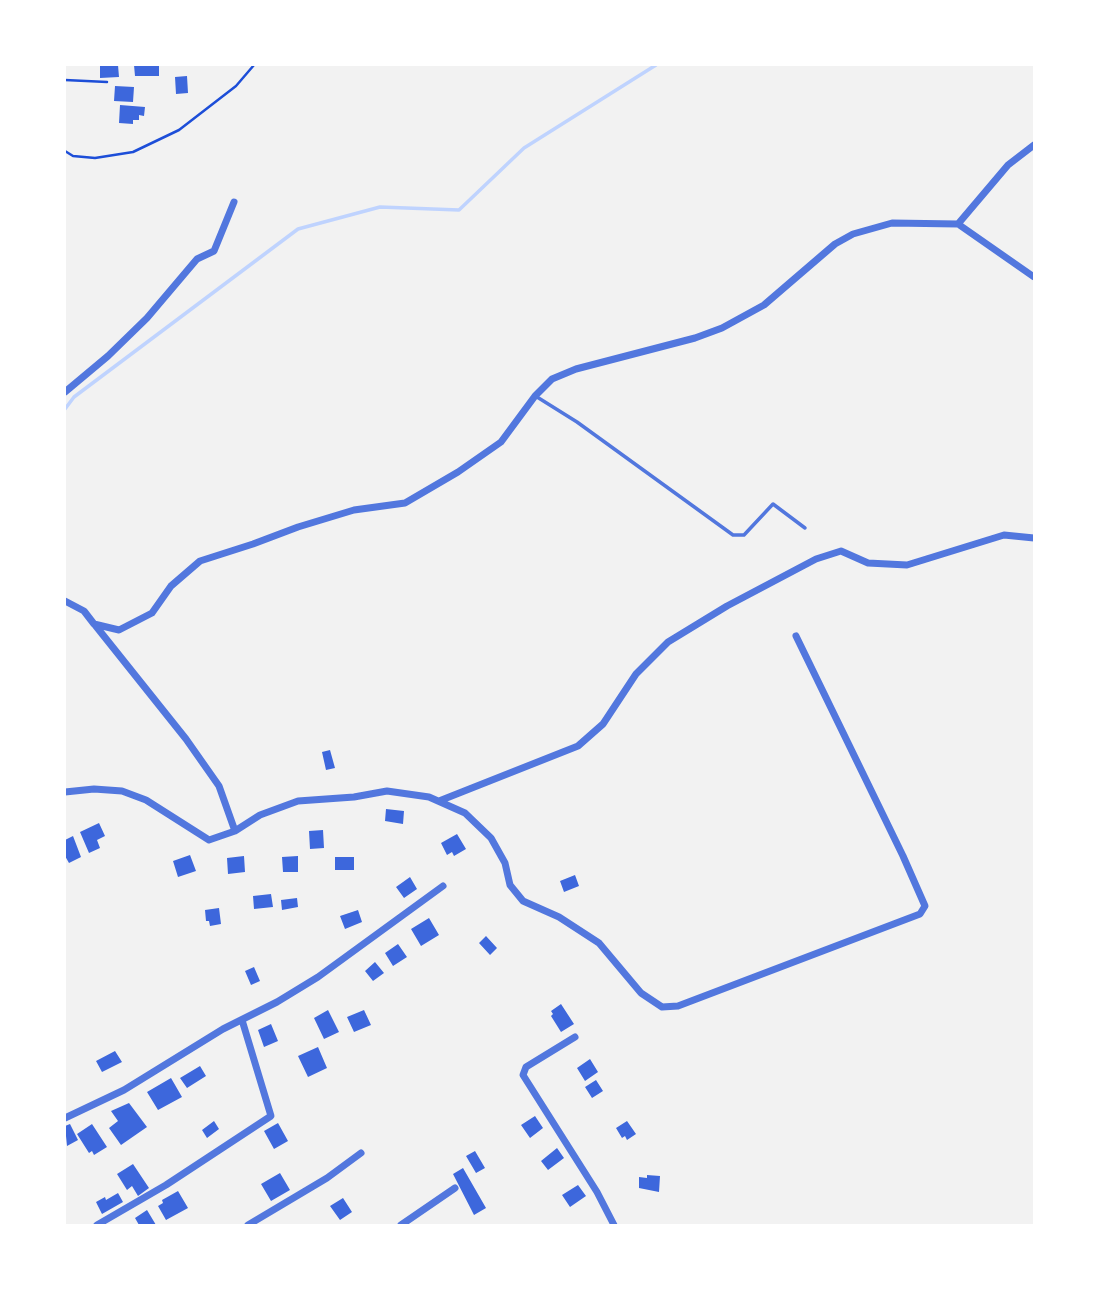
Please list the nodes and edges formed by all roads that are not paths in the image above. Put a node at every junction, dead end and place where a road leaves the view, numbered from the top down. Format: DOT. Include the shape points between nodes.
graph roads {
  1 [pos="1034,145"];
  2 [pos="234,202"];
  3 [pos="958,224"];
  4 [pos="1034,278"];
  5 [pos="65,392"];
  6 [pos="535,396"];
  7 [pos="805,528"];
  8 [pos="1034,538"];
  9 [pos="65,601"];
  10 [pos="94,624"];
  11 [pos="796,636"];
  12 [pos="65,792"];
  13 [pos="439,801"];
  14 [pos="234,831"];
  15 [pos="443,886"];
  16 [pos="242,1020"];
  17 [pos="575,1037"];
  18 [pos="65,1118"];
  19 [pos="361,1153"];
  20 [pos="455,1188"];
  21 [pos="97,1225"];
  22 [pos="248,1225"];
  23 [pos="401,1225"];
  24 [pos="614,1225"];
  1 -- 3 [label="street" via="1008,165"];
  2 -- 5 [label="street" via="214,251 197,259 147,318"];
  3 -- 4 [label="street"];
  3 -- 6 [label="street" via="892,223 853,234 764,305 722,328 576,369 552,379"];
  6 -- 7 [label="lane" via="733,535 744,536 773,504"];
  6 -- 10 [label="street" via="501,442 405,503 343,514 200,561 171,586 152,613 119,630"];
  8 -- 13 [label="street" via="1004,535 907,565 868,564 841,551 816,559 668,642 636,674 603,724 578,746"];
  9 -- 10 [label="street" via="84,611"];
  10 -- 14 [label="street" via="219,786"];
  11 -- 13 [label="street" via="903,856 925,906 920,915 678,1006 662,1007 641,993 599,943 523,901 510,885 505,863 491,838 465,813"];
  12 -- 14 [label="street" via="122,790 209,840"];
  13 -- 14 [label="street" via="387,791 298,801"];
  15 -- 16 [label="street" via="318,977"];
  16 -- 18 [label="street" via="124,1090"];
  16 -- 21 [label="street" via="271,1116"];
  17 -- 24 [label="street" via="526,1067 523,1075"];
  19 -- 22 [label="street"];
  20 -- 23 [label="street"];
}
